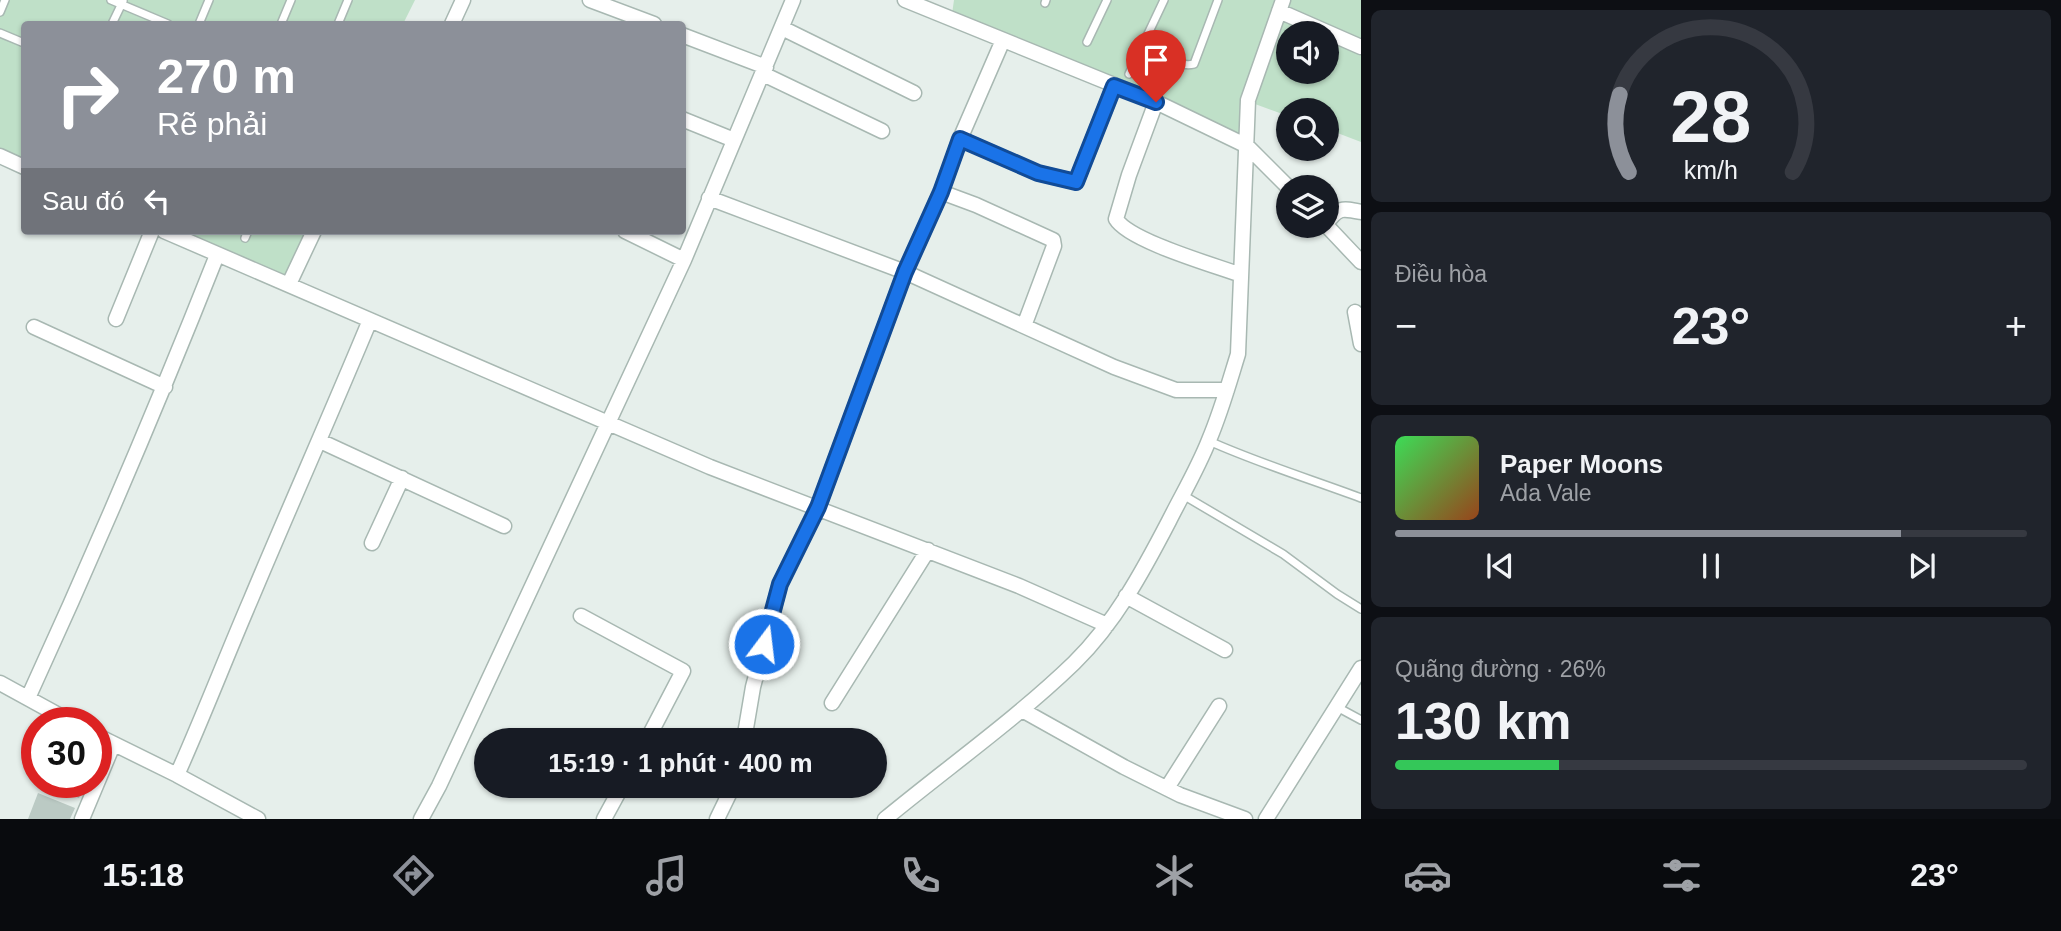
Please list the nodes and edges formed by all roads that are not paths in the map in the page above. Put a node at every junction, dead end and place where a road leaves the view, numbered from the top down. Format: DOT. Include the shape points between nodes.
graph roads {
  1 [pos="5,0"];
  2 [pos="111,0"];
  3 [pos="209,0"];
  4 [pos="291,0"];
  5 [pos="348,0"];
  6 [pos="463,0"];
  7 [pos="590,0"];
  8 [pos="793,0"];
  9 [pos="905,0"];
  10 [pos="1107,0"];
  11 [pos="1164,0"];
  12 [pos="1218,0"];
  13 [pos="122,2"];
  14 [pos="1281,5"];
  15 [pos="0,12"];
  16 [pos="113,21"];
  17 [pos="162,21"];
  18 [pos="200,21"];
  19 [pos="282,21"];
  20 [pos="339,21"];
  21 [pos="453,21"];
  22 [pos="646,21"];
  23 [pos="782,29"];
  24 [pos="0,33"];
  25 [pos="686,37"];
  26 [pos="1003,40"];
  27 [pos="21,42"];
  28 [pos="1087,42"];
  29 [pos="1142,47"];
  30 [pos="1361,47"];
  31 [pos="764,71"];
  32 [pos="1129,74"];
  33 [pos="1114,86"];
  34 [pos="914,93"];
  35 [pos="1156,102"];
  36 [pos="686,121"];
  37 [pos="882,131"];
  38 [pos="960,139"];
  39 [pos="734,140"];
  40 [pos="1247,146"];
  41 [pos="0,156"];
  42 [pos="21,166"];
  43 [pos="1277,175"];
  44 [pos="941,192"];
  45 [pos="709,198"];
  46 [pos="1339,210"];
  47 [pos="1361,212"];
  48 [pos="150,235"];
  49 [pos="173,235"];
  50 [pos="312,235"];
  51 [pos="633,235"];
  52 [pos="1339,238"];
  53 [pos="217,255"];
  54 [pos="684,260"];
  55 [pos="1361,262"];
  56 [pos="905,272"];
  57 [pos="1241,275"];
  58 [pos="289,284"];
  59 [pos="1355,312"];
  60 [pos="116,319"];
  61 [pos="370,320"];
  62 [pos="1024,326"];
  63 [pos="34,327"];
  64 [pos="1361,344"];
  65 [pos="165,387"];
  66 [pos="1227,390"];
  67 [pos="608,424"];
  68 [pos="320,441"];
  69 [pos="1209,441"];
  70 [pos="402,478"];
  71 [pos="1182,495"];
  72 [pos="1361,498"];
  73 [pos="818,507"];
  74 [pos="504,526"];
  75 [pos="372,543"];
  76 [pos="928,550"];
  77 [pos="1126,597"];
  78 [pos="1361,609"];
  79 [pos="581,616"];
  80 [pos="1107,625"];
  81 [pos="1225,650"];
  82 [pos="1361,668"];
  83 [pos="0,682"];
  84 [pos="28,698"];
  85 [pos="832,703"];
  86 [pos="1219,706"];
  87 [pos="1337,706"];
  88 [pos="44,707"];
  89 [pos="1022,710"];
  90 [pos="1361,720"];
  91 [pos="653,728"];
  92 [pos="746,728"];
  93 [pos="113,745"];
  94 [pos="177,775"];
  95 [pos="1167,788"];
  96 [pos="615,798"];
  97 [pos="727,798"];
  98 [pos="82,819"];
  99 [pos="258,819"];
  100 [pos="421,819"];
  101 [pos="604,819"];
  102 [pos="717,819"];
  103 [pos="885,819"];
  104 [pos="1245,819"];
  105 [pos="1266,819"];
  1 -- 15 [label="lane"];
  2 -- 13 [label="lane"];
  3 -- 18 [label="lane"];
  4 -- 19 [label="lane"];
  5 -- 20 [label="lane"];
  6 -- 21 [label="street"];
  7 -- 22 [label="street"];
  8 -- 23 [label="street"];
  9 -- 26 [label="street"];
  10 -- 28 [label="lane"];
  11 -- 29 [label="lane"];
  12 -- 29 [label="lane" via="1194,64 1178,63"];
  13 -- 16 [label="lane"];
  13 -- 17 [label="lane"];
  14 -- 30 [label="street"];
  14 -- 40 [label="street" via="1248,100"];
  23 -- 31 [label="street"];
  23 -- 34 [label="street"];
  24 -- 27 [label="lane"];
  25 -- 31 [label="street"];
  26 -- 33 [label="street"];
  26 -- 38 [label="street"];
  29 -- 32 [label="lane"];
  31 -- 37 [label="street"];
  31 -- 39 [label="street"];
  33 -- 35 [label="street"];
  33 -- 38 [label="street" via="1076,182 1038,173"];
  35 -- 40 [label="street"];
  35 -- 57 [label="street" via="1116,219 1148,241"];
  36 -- 39 [label="street"];
  38 -- 44 [label="street"];
  39 -- 45 [label="street"];
  40 -- 43 [label="street"];
  40 -- 57 [label="street"];
  41 -- 42 [label="street"];
  44 -- 56 [label="street"];
  44 -- 62 [label="street" via="1053,240"];
  45 -- 54 [label="street"];
  45 -- 56 [label="street"];
  46 -- 47 [label="street"];
  48 -- 60 [label="street"];
  49 -- 53 [label="street"];
  50 -- 58 [label="street"];
  51 -- 54 [label="street"];
  52 -- 55 [label="street"];
  53 -- 58 [label="street"];
  53 -- 65 [label="street"];
  54 -- 67 [label="street"];
  56 -- 62 [label="street"];
  56 -- 73 [label="street"];
  57 -- 66 [label="street" via="1238,354"];
  58 -- 61 [label="street"];
  59 -- 64 [label="street"];
  61 -- 67 [label="street"];
  61 -- 68 [label="street"];
  62 -- 66 [label="street" via="1176,390"];
  63 -- 65 [label="street"];
  65 -- 84 [label="street"];
  66 -- 69 [label="street"];
  67 -- 73 [label="street"];
  67 -- 100 [label="street"];
  68 -- 70 [label="street"];
  68 -- 94 [label="street"];
  69 -- 71 [label="street"];
  69 -- 72 [label="lane"];
  70 -- 74 [label="street"];
  70 -- 75 [label="street"];
  71 -- 77 [label="street"];
  71 -- 78 [label="lane" via="1283,554"];
  73 -- 76 [label="street"];
  73 -- 92 [label="street" via="780,584"];
  76 -- 80 [label="street"];
  76 -- 85 [label="street"];
  77 -- 80 [label="street"];
  77 -- 81 [label="street"];
  79 -- 91 [label="street" via="683,671"];
  80 -- 89 [label="street" via="1076,661"];
  82 -- 87 [label="street"];
  83 -- 84 [label="street"];
  84 -- 88 [label="street"];
  86 -- 95 [label="street"];
  87 -- 90 [label="lane"];
  87 -- 105 [label="street"];
  89 -- 95 [label="street"];
  89 -- 103 [label="street"];
  93 -- 94 [label="street"];
  93 -- 98 [label="street"];
  94 -- 99 [label="street"];
  95 -- 104 [label="street"];
  96 -- 101 [label="street"];
  97 -- 102 [label="street"];
}
